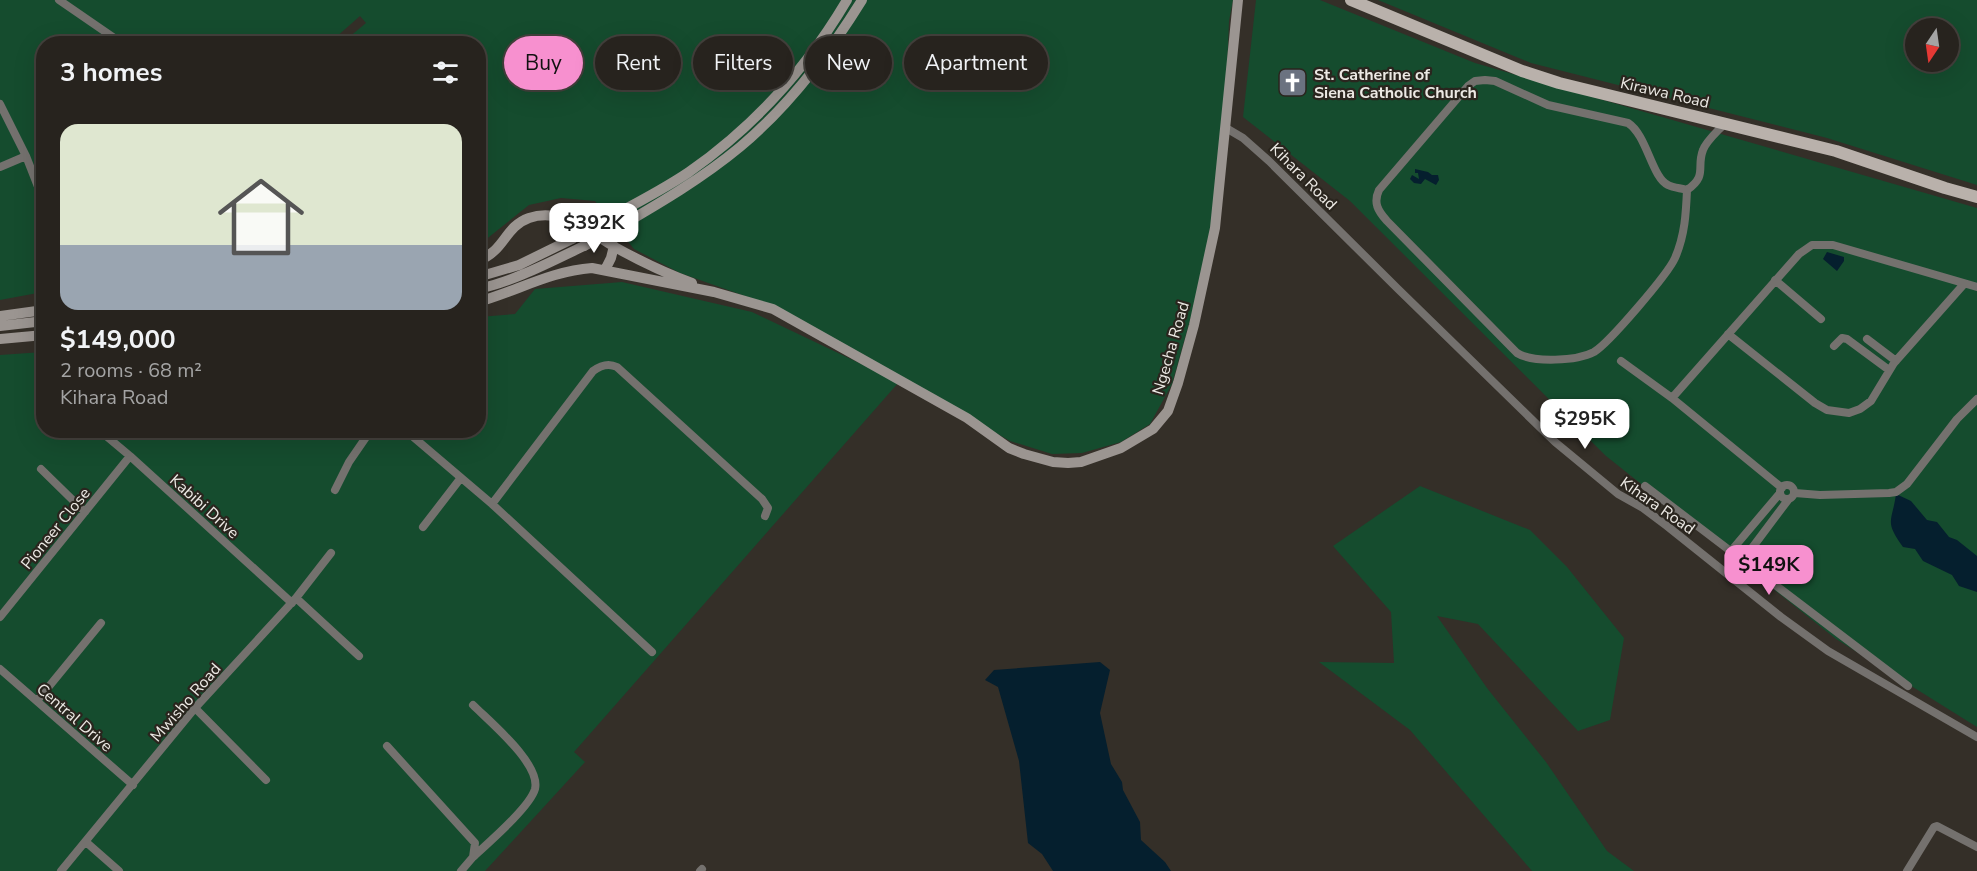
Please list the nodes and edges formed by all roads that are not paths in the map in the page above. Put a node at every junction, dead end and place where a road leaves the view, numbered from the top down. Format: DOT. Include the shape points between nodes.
graph roads {
  1 [pos="59,0"];
  2 [pos="847,0"];
  3 [pos="862,0"];
  4 [pos="1238,0"];
  5 [pos="1351,0"];
  6 [pos="111,36"];
  7 [pos="0,104"];
  8 [pos="1725,123"];
  9 [pos="1226,128"];
  10 [pos="26,156"];
  11 [pos="0,167"];
  12 [pos="36,182"];
  13 [pos="1687,190"];
  14 [pos="1977,197"];
  15 [pos="614,246"];
  16 [pos="486,256"];
  17 [pos="605,270"];
  18 [pos="486,275"];
  19 [pos="1775,280"];
  20 [pos="1964,284"];
  21 [pos="486,287"];
  22 [pos="1977,287"];
  23 [pos="714,292"];
  24 [pos="486,299"];
  25 [pos="36,311"];
  26 [pos="0,316"];
  27 [pos="1821,319"];
  28 [pos="36,322"];
  29 [pos="0,326"];
  30 [pos="1728,334"];
  31 [pos="36,336"];
  32 [pos="0,339"];
  33 [pos="1867,339"];
  34 [pos="1834,346"];
  35 [pos="1621,361"];
  36 [pos="1896,361"];
  37 [pos="1889,370"];
  38 [pos="1672,398"];
  39 [pos="1977,399"];
  40 [pos="109,438"];
  41 [pos="366,438"];
  42 [pos="414,438"];
  43 [pos="130,456"];
  44 [pos="41,470"];
  45 [pos="460,479"];
  46 [pos="1645,486"];
  47 [pos="335,490"];
  48 [pos="1781,490"];
  49 [pos="1795,493"];
  50 [pos="1788,500"];
  51 [pos="492,504"];
  52 [pos="84,512"];
  53 [pos="765,516"];
  54 [pos="423,527"];
  55 [pos="1731,551"];
  56 [pos="331,553"];
  57 [pos="1743,560"];
  58 [pos="294,601"];
  59 [pos="0,617"];
  60 [pos="101,623"];
  61 [pos="652,652"];
  62 [pos="359,656"];
  63 [pos="0,669"];
  64 [pos="1908,686"];
  65 [pos="37,701"];
  66 [pos="473,705"];
  67 [pos="195,708"];
  68 [pos="1977,737"];
  69 [pos="387,746"];
  70 [pos="266,780"];
  71 [pos="133,785"];
  72 [pos="86,842"];
  73 [pos="1977,847"];
  74 [pos="473,857"];
  75 [pos="61,871"];
  76 [pos="119,871"];
  77 [pos="461,871"];
  78 [pos="1907,871"];
  1 -- 6 [label="street"];
  2 -- 18 [label="street, bridge" via="770,104 689,171 572,238 519,265"];
  3 -- 21 [label="street, bridge" via="802,86 753,136 720,162 607,234 535,269"];
  4 -- 9 [label="street, Ngecha Road"];
  5 -- 8 [label="main road, Kirawa Road" via="1522,71"];
  7 -- 10 [label="street"];
  8 -- 13 [label="street" via="1704,147 1702,171"];
  8 -- 14 [label="main road, Kirawa Road" via="1836,151"];
  9 -- 23 [label="street, Ngecha Road" via="1211,252 1179,383 1168,411 1153,429 1102,456 1068,463 1046,461 1009,448 967,418 791,319 753,302"];
  9 -- 68 [label="street, Kihara Road" via="1269,160 1472,362 1618,494 1643,508 1821,646"];
  10 -- 11 [label="street"];
  10 -- 12 [label="street"];
  13 -- 13 [label="street" via="1686,222 1670,268 1601,347 1576,358 1530,358 1517,352 1387,221 1376,204 1379,190 1468,86 1485,80 1548,105 1628,123 1638,131 1662,180"];
  15 -- 16 [label="street, Ngecha Road" via="566,219 538,216 520,223 497,250"];
  15 -- 17 [label="street"];
  15 -- 23 [label="street, Ngecha Road"];
  17 -- 23 [label="street, Ngecha Road"];
  17 -- 24 [label="street, Ngecha Road" via="568,272"];
  19 -- 20 [label="street" via="1804,250 1824,243"];
  19 -- 27 [label="street"];
  19 -- 30 [label="street"];
  20 -- 22 [label="street"];
  20 -- 36 [label="street"];
  25 -- 26 [label="street"];
  28 -- 29 [label="street"];
  30 -- 37 [label="street" via="1815,403 1839,413 1860,409 1871,401"];
  30 -- 38 [label="street"];
  31 -- 32 [label="street"];
  33 -- 36 [label="street"];
  34 -- 37 [label="street" via="1845,338"];
  35 -- 38 [label="street"];
  36 -- 37 [label="street"];
  38 -- 48 [label="street"];
  39 -- 49 [label="street" via="1907,484 1896,492"];
  40 -- 43 [label="street, Kabibi Drive"];
  41 -- 47 [label="street"];
  42 -- 45 [label="street"];
  43 -- 52 [label="street, Pioneer Close"];
  43 -- 58 [label="street, Kabibi Drive"];
  44 -- 52 [label="street"];
  45 -- 51 [label="street"];
  45 -- 54 [label="street"];
  46 -- 55 [label="street"];
  48 -- 49 [label="street" via="1790,485"];
  48 -- 50 [label="street"];
  48 -- 55 [label="street"];
  49 -- 50 [label="street"];
  50 -- 57 [label="street"];
  51 -- 53 [label="street" via="593,371 612,365 762,499 768,508"];
  51 -- 61 [label="street"];
  52 -- 59 [label="street, Pioneer Close"];
  55 -- 57 [label="street"];
  56 -- 58 [label="street, Mwisho Road"];
  57 -- 64 [label="street"];
  58 -- 62 [label="street, Kabibi Drive"];
  58 -- 67 [label="street, Mwisho Road"];
  60 -- 65 [label="street"];
  63 -- 65 [label="street, Central Drive"];
  65 -- 71 [label="street, Central Drive"];
  66 -- 74 [label="street" via="525,759 536,786 512,820"];
  67 -- 70 [label="street"];
  67 -- 71 [label="street, Mwisho Road"];
  69 -- 74 [label="street" via="475,843"];
  71 -- 72 [label="street, Mwisho Road"];
  72 -- 75 [label="street, Mwisho Road"];
  72 -- 76 [label="street"];
  73 -- 78 [label="street" via="1934,827"];
  74 -- 77 [label="street"];
}
